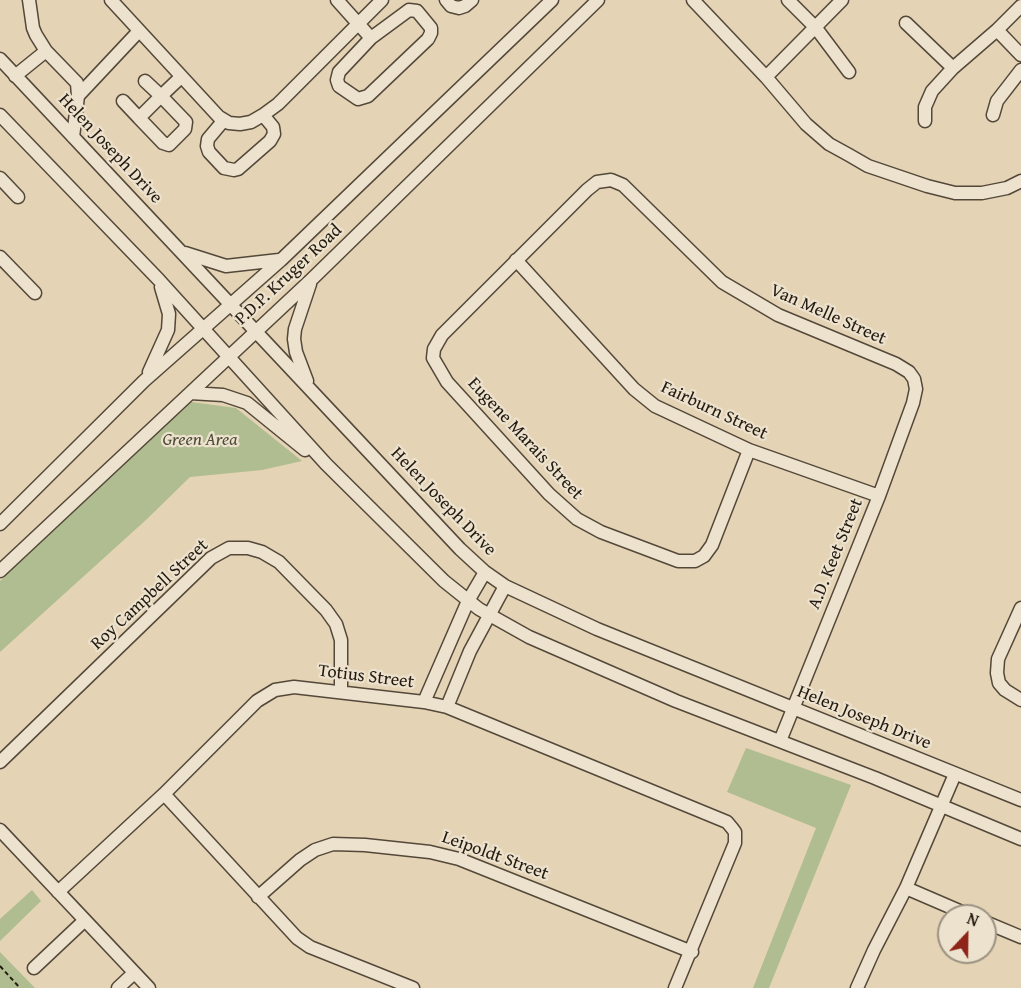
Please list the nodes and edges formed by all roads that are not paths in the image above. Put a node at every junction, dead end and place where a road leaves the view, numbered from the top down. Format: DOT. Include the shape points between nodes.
graph roads {
  1 [pos="29,0"];
  2 [pos="111,0"];
  3 [pos="337,0"];
  4 [pos="382,0"];
  5 [pos="446,0"];
  6 [pos="472,0"];
  7 [pos="552,0"];
  8 [pos="598,0"];
  9 [pos="693,0"];
  10 [pos="789,0"];
  11 [pos="842,0"];
  12 [pos="1021,6"];
  13 [pos="358,23"];
  14 [pos="906,23"];
  15 [pos="816,28"];
  16 [pos="997,30"];
  17 [pos="139,31"];
  18 [pos="371,38"];
  19 [pos="46,51"];
  20 [pos="1021,56"];
  21 [pos="0,59"];
  22 [pos="953,68"];
  23 [pos="1021,70"];
  24 [pos="849,72"];
  25 [pos="15,76"];
  26 [pos="181,77"];
  27 [pos="766,77"];
  28 [pos="145,81"];
  29 [pos="78,96"];
  30 [pos="161,96"];
  31 [pos="123,101"];
  32 [pos="0,115"];
  33 [pos="263,115"];
  34 [pos="993,115"];
  35 [pos="139,118"];
  36 [pos="224,120"];
  37 [pos="925,121"];
  38 [pos="73,136"];
  39 [pos="0,178"];
  40 [pos="1021,181"];
  41 [pos="18,197"];
  42 [pos="181,252"];
  43 [pos="0,257"];
  44 [pos="281,260"];
  45 [pos="516,260"];
  46 [pos="159,280"];
  47 [pos="311,280"];
  48 [pos="35,293"];
  49 [pos="231,304"];
  50 [pos="202,329"];
  51 [pos="255,332"];
  52 [pos="228,356"];
  53 [pos="914,379"];
  54 [pos="144,381"];
  55 [pos="310,388"];
  56 [pos="190,393"];
  57 [pos="749,450"];
  58 [pos="326,464"];
  59 [pos="879,495"];
  60 [pos="0,524"];
  61 [pos="0,571"];
  62 [pos="485,572"];
  63 [pos="505,586"];
  64 [pos="468,601"];
  65 [pos="1021,608"];
  66 [pos="489,615"];
  67 [pos="341,692"];
  68 [pos="1021,700"];
  69 [pos="424,702"];
  70 [pos="447,707"];
  71 [pos="793,708"];
  72 [pos="780,741"];
  73 [pos="0,762"];
  74 [pos="955,774"];
  75 [pos="164,794"];
  76 [pos="1021,800"];
  77 [pos="942,807"];
  78 [pos="0,830"];
  79 [pos="1021,839"];
  80 [pos="906,888"];
  81 [pos="58,892"];
  82 [pos="258,897"];
  83 [pos="943,904"];
  84 [pos="85,920"];
  85 [pos="997,927"];
  86 [pos="1021,937"];
  87 [pos="692,952"];
  88 [pos="34,968"];
  89 [pos="134,973"];
  90 [pos="118,988"];
  91 [pos="149,988"];
  92 [pos="413,988"];
  93 [pos="675,988"];
  94 [pos="857,988"];
  1 -- 19 [label="street" via="33,28"];
  2 -- 17 [label="street"];
  3 -- 13 [label="street"];
  4 -- 13 [label="street"];
  5 -- 6 [label="street" via="459,8"];
  7 -- 44 [label="street, P.D.P. Kruger Road"];
  8 -- 47 [label="street, P.D.P. Kruger Road"];
  9 -- 27 [label="street"];
  10 -- 15 [label="street"];
  11 -- 15 [label="street"];
  12 -- 16 [label="street"];
  13 -- 18 [label="street"];
  13 -- 33 [label="street"];
  14 -- 22 [label="street"];
  15 -- 24 [label="street"];
  15 -- 27 [label="street"];
  16 -- 20 [label="street"];
  16 -- 22 [label="street"];
  17 -- 26 [label="street"];
  17 -- 29 [label="street"];
  18 -- 18 [label="street" via="409,10 417,12 431,28 428,39 368,96 358,99 339,86 337,80 339,72"];
  19 -- 25 [label="street"];
  19 -- 29 [label="street" via="74,78"];
  21 -- 25 [label="street, Helen Joseph Drive"];
  22 -- 37 [label="street" via="932,91"];
  23 -- 34 [label="street" via="997,101"];
  25 -- 38 [label="street, Helen Joseph Drive"];
  26 -- 30 [label="street"];
  26 -- 36 [label="street"];
  27 -- 40 [label="street" via="806,124 829,144 868,166 955,193 982,193"];
  28 -- 30 [label="street"];
  29 -- 38 [label="street"];
  30 -- 35 [label="street"];
  30 -- 35 [label="street" via="186,122 178,138 166,145"];
  31 -- 35 [label="street"];
  32 -- 46 [label="street"];
  33 -- 36 [label="street" via="240,124"];
  33 -- 36 [label="street" via="274,134 234,170 224,168 207,146"];
  38 -- 42 [label="street, Helen Joseph Drive"];
  39 -- 41 [label="street"];
  42 -- 44 [label="street" via="226,266"];
  42 -- 49 [label="street, Helen Joseph Drive"];
  43 -- 48 [label="street"];
  44 -- 49 [label="street, P.D.P. Kruger Road"];
  45 -- 53 [label="street, Van Melle Street" via="597,182 612,180 622,185 722,282 778,315 896,364"];
  45 -- 57 [label="street, Fairburn Street" via="654,406"];
  45 -- 57 [label="street, Eugene Marais Street" via="442,335 433,358 447,382 549,494 577,519 678,561 695,561 712,545"];
  46 -- 50 [label="street"];
  46 -- 54 [label="street" via="167,302 168,330"];
  47 -- 51 [label="street, P.D.P. Kruger Road"];
  47 -- 55 [label="street" via="294,339"];
  49 -- 50 [label="street, P.D.P. Kruger Road"];
  49 -- 51 [label="street, Helen Joseph Drive"];
  50 -- 52 [label="street"];
  50 -- 54 [label="street, P.D.P. Kruger Road"];
  51 -- 52 [label="street, P.D.P. Kruger Road"];
  51 -- 55 [label="street, Helen Joseph Drive"];
  52 -- 56 [label="street, P.D.P. Kruger Road"];
  52 -- 58 [label="street"];
  53 -- 59 [label="street, A.D. Keet Street" via="913,403"];
  54 -- 60 [label="street, P.D.P. Kruger Road"];
  55 -- 62 [label="street, Helen Joseph Drive"];
  56 -- 58 [label="street" via="223,394 247,403"];
  56 -- 61 [label="street, P.D.P. Kruger Road"];
  57 -- 59 [label="street, Fairburn Street"];
  58 -- 64 [label="street"];
  59 -- 71 [label="street, A.D. Keet Street"];
  62 -- 63 [label="street, Helen Joseph Drive"];
  62 -- 64 [label="street"];
  63 -- 66 [label="street"];
  63 -- 71 [label="street, Helen Joseph Drive" via="597,629"];
  64 -- 66 [label="street"];
  64 -- 69 [label="street"];
  65 -- 68 [label="street" via="998,658 997,673 1005,690"];
  66 -- 70 [label="street"];
  66 -- 72 [label="street" via="529,637 676,701"];
  67 -- 69 [label="street, Totius Street"];
  67 -- 73 [label="street, Roy Campbell Street" via="341,640 326,610 279,562 262,552 230,548 211,558"];
  67 -- 75 [label="street, Totius Street" via="294,687 274,690 257,701"];
  69 -- 70 [label="street, Totius Street"];
  70 -- 87 [label="street, Totius Street" via="727,822 735,832 735,843"];
  71 -- 72 [label="street, A.D. Keet Street"];
  71 -- 74 [label="street, Helen Joseph Drive"];
  72 -- 77 [label="street"];
  74 -- 76 [label="street, Helen Joseph Drive"];
  74 -- 77 [label="street"];
  75 -- 81 [label="street, Totius Street"];
  75 -- 82 [label="street"];
  77 -- 79 [label="street"];
  77 -- 80 [label="street"];
  78 -- 81 [label="street"];
  80 -- 83 [label="street"];
  80 -- 94 [label="street"];
  81 -- 84 [label="street"];
  82 -- 87 [label="street, Leipoldt Street" via="300,860 333,844 430,852 459,859"];
  82 -- 92 [label="street" via="310,947"];
  84 -- 88 [label="street"];
  84 -- 89 [label="street"];
  85 -- 86 [label="street"];
  87 -- 93 [label="street"];
  89 -- 90 [label="street"];
  89 -- 91 [label="street"];
}
